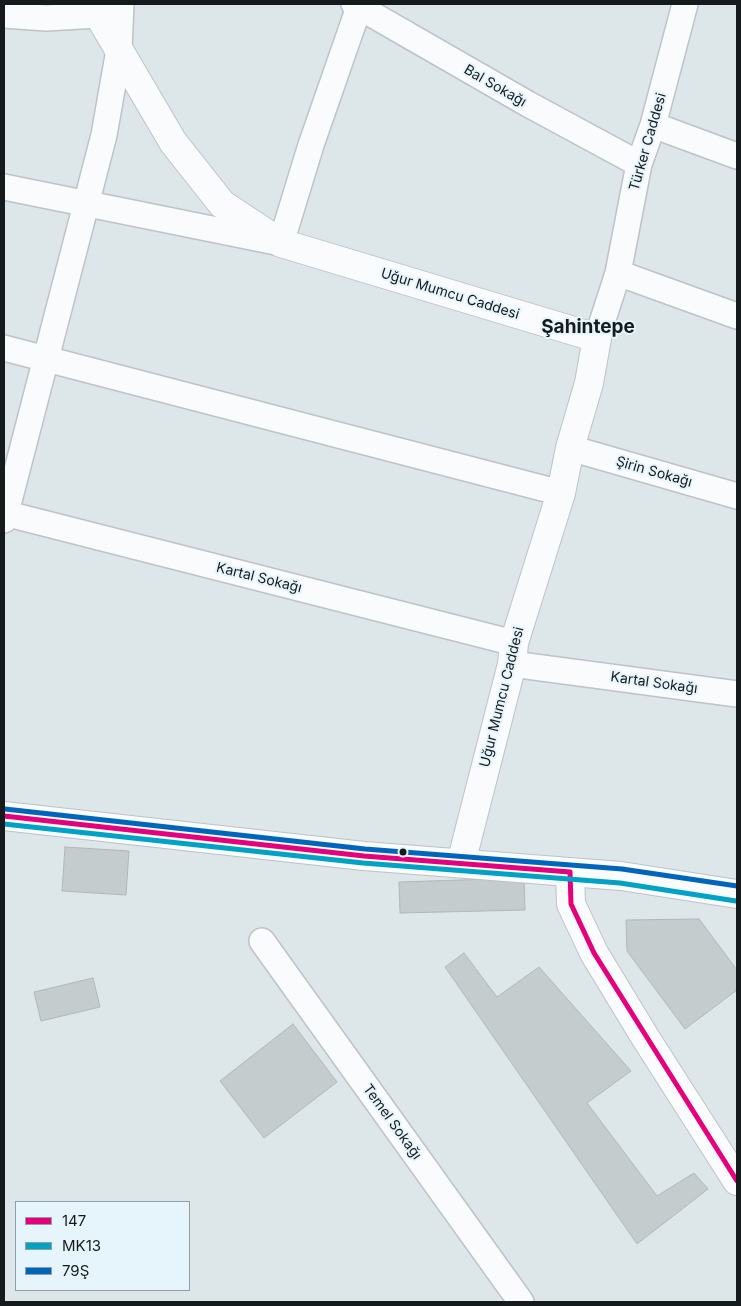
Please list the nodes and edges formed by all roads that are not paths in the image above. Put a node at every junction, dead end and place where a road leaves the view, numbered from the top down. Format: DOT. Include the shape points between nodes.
graph roads {
  1 [pos="685,4"];
  2 [pos="357,5"];
  3 [pos="104,7"];
  4 [pos="4,15"];
  5 [pos="119,50"];
  6 [pos="653,124"];
  7 [pos="737,156"];
  8 [pos="639,164"];
  9 [pos="4,187"];
  10 [pos="86,205"];
  11 [pos="281,244"];
  12 [pos="618,273"];
  13 [pos="737,316"];
  14 [pos="596,338"];
  15 [pos="4,348"];
  16 [pos="46,359"];
  17 [pos="570,448"];
  18 [pos="561,493"];
  19 [pos="737,496"];
  20 [pos="4,515"];
  21 [pos="513,653"];
  22 [pos="737,694"];
  23 [pos="4,816"];
  24 [pos="461,863"];
  25 [pos="570,872"];
  26 [pos="737,894"];
  27 [pos="262,941"];
  28 [pos="737,1181"];
  29 [pos="521,1302"];
  1 -- 6 [label="street, Türker Caddesi"];
  2 -- 8 [label="street, Bal Sokağı"];
  2 -- 11 [label="street"];
  3 -- 4 [label="street" via="46,18"];
  3 -- 5 [label="street, Uğur Mumcu Caddesi"];
  5 -- 10 [label="street" via="104,135"];
  5 -- 11 [label="street, Uğur Mumcu Caddesi" via="173,142 222,204"];
  6 -- 7 [label="street"];
  6 -- 8 [label="street, Türker Caddesi"];
  8 -- 12 [label="street, Türker Caddesi"];
  9 -- 10 [label="street"];
  10 -- 11 [label="street"];
  10 -- 16 [label="street"];
  11 -- 14 [label="street, Uğur Mumcu Caddesi"];
  12 -- 13 [label="street"];
  12 -- 14 [label="street, Türker Caddesi"];
  14 -- 17 [label="street, Uğur Mumcu Caddesi" via="589,383"];
  15 -- 16 [label="street"];
  16 -- 18 [label="street"];
  16 -- 20 [label="street"];
  17 -- 18 [label="street, Uğur Mumcu Caddesi"];
  17 -- 19 [label="street, Şirin Sokağı"];
  18 -- 21 [label="street, Uğur Mumcu Caddesi"];
  20 -- 21 [label="street, Kartal Sokağı"];
  21 -- 22 [label="street, Kartal Sokağı"];
  21 -- 24 [label="street, Uğur Mumcu Caddesi"];
  23 -- 24 [label="street" via="354,855"];
  24 -- 25 [label="street"];
  25 -- 26 [label="street" via="621,876"];
  25 -- 28 [label="street" via="571,904 594,952 644,1037"];
  27 -- 29 [label="street, Temel Sokağı"];
}
